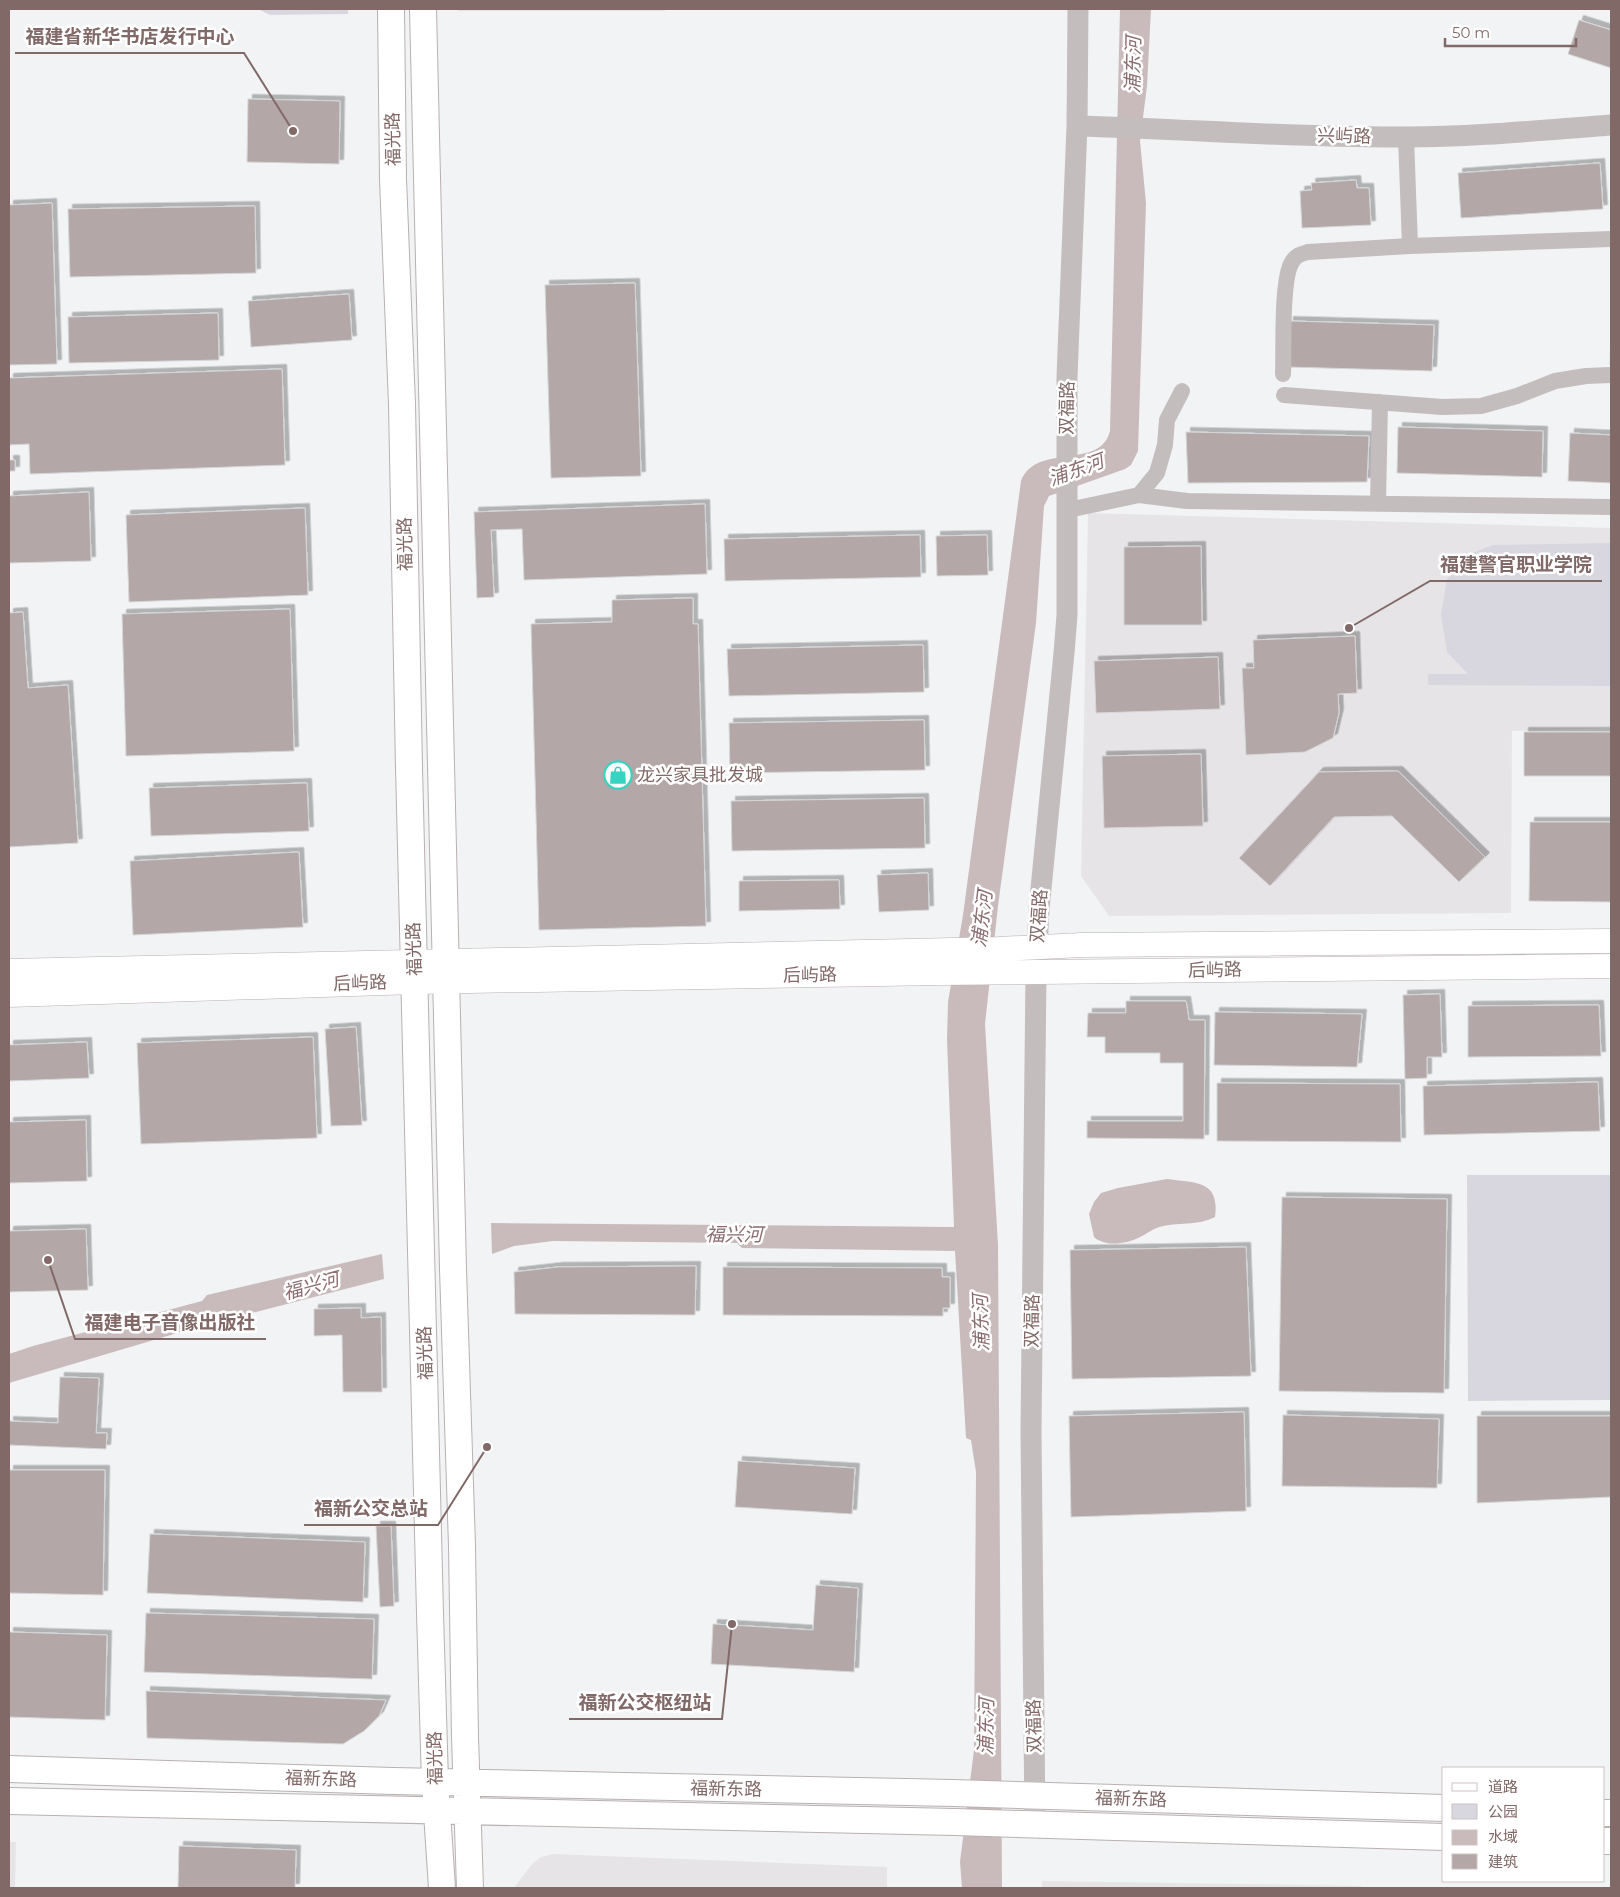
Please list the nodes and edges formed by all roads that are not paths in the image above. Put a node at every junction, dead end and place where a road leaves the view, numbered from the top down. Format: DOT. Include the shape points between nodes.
graph roads {
  1 [pos="391,9"];
  2 [pos="423,9"];
  3 [pos="1078,9"];
  4 [pos="1611,125"];
  5 [pos="1077,126"];
  6 [pos="1406,137"];
  7 [pos="1611,239"];
  8 [pos="1410,246"];
  9 [pos="1283,374"];
  10 [pos="1611,375"];
  11 [pos="1182,391"];
  12 [pos="1284,395"];
  13 [pos="1380,402"];
  14 [pos="1139,495"];
  15 [pos="1067,503"];
  16 [pos="1378,504"];
  17 [pos="1611,507"];
  18 [pos="1611,941"];
  19 [pos="1037,947"];
  20 [pos="1611,966"];
  21 [pos="9,971"];
  22 [pos="414,971"];
  23 [pos="446,971"];
  24 [pos="1036,972"];
  25 [pos="9,995"];
  26 [pos="9,1769"];
  27 [pos="435,1782"];
  28 [pos="466,1782"];
  29 [pos="1035,1796"];
  30 [pos="9,1801"];
  31 [pos="1442,1808"];
  32 [pos="437,1811"];
  33 [pos="467,1812"];
  34 [pos="1035,1825"];
  35 [pos="1442,1837"];
  36 [pos="442,1888"];
  37 [pos="470,1888"];
  1 -- 22 [label="main road, 福光路"];
  2 -- 23 [label="main road, 福光路"];
  3 -- 5 [label="street, 双福路"];
  4 -- 6 [label="street, 兴屿路" via="1469,136"];
  5 -- 6 [label="street, 兴屿路"];
  5 -- 15 [label="street, 双福路" via="1067,377"];
  6 -- 8 [label="street"];
  7 -- 8 [label="street"];
  8 -- 9 [label="street" via="1308,252 1293,260 1286,275"];
  10 -- 13 [label="street" via="1556,381 1481,406 1442,407"];
  11 -- 14 [label="street" via="1167,420 1165,445 1156,473"];
  12 -- 13 [label="street"];
  13 -- 16 [label="street"];
  14 -- 15 [label="street"];
  14 -- 16 [label="street" via="1187,501"];
  15 -- 19 [label="street, 双福路" via="1068,579 1064,653"];
  16 -- 17 [label="street"];
  18 -- 19 [label="main road, 后屿路"];
  19 -- 23 [label="main road, 后屿路"];
  19 -- 24 [label="street, 双福路"];
  20 -- 24 [label="main road, 后屿路"];
  21 -- 22 [label="main road, 后屿路"];
  22 -- 23 [label="main road, 后屿路"];
  22 -- 25 [label="main road, 后屿路"];
  22 -- 27 [label="main road, 福光路"];
  23 -- 24 [label="main road, 后屿路"];
  23 -- 28 [label="main road, 福光路"];
  24 -- 29 [label="street, 双福路" via="1030,1431"];
  26 -- 27 [label="main road, 福新东路"];
  27 -- 28 [label="main road, 福新东路"];
  27 -- 32 [label="main road, 福光路"];
  28 -- 29 [label="main road, 福新东路"];
  28 -- 33 [label="main road, 福光路"];
  29 -- 31 [label="main road, 福新东路"];
  29 -- 34 [label="street, 双福路"];
  30 -- 32 [label="main road, 福新东路"];
  32 -- 33 [label="main road, 福新东路"];
  32 -- 36 [label="main road, 福光路"];
  33 -- 34 [label="main road, 福新东路"];
  33 -- 37 [label="main road, 福光路"];
  34 -- 35 [label="main road, 福新东路"];
}
